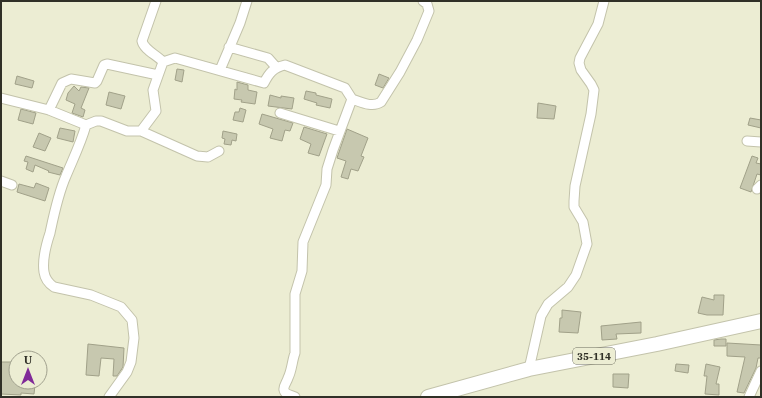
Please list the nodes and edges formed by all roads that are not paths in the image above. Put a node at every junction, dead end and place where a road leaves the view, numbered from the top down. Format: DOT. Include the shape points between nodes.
graph roads {
  1 [pos="156,1"];
  2 [pos="247,1"];
  3 [pos="603,1"];
  4 [pos="427,2"];
  5 [pos="229,47"];
  6 [pos="163,62"];
  7 [pos="276,67"];
  8 [pos="220,70"];
  9 [pos="158,75"];
  10 [pos="1,98"];
  11 [pos="352,99"];
  12 [pos="49,110"];
  13 [pos="280,113"];
  14 [pos="86,125"];
  15 [pos="339,131"];
  16 [pos="141,132"];
  17 [pos="746,140"];
  18 [pos="761,142"];
  19 [pos="219,151"];
  20 [pos="1,181"];
  21 [pos="12,185"];
  22 [pos="761,321"];
  23 [pos="528,369"];
  24 [pos="761,371"];
  25 [pos="109,397"];
  26 [pos="295,397"];
  27 [pos="428,397"];
  28 [pos="749,397"];
  1 -- 6 [label="street" via="142,40 143,45"];
  2 -- 5 [label="street"];
  3 -- 23 [label="street" via="598,24 579,63 594,90 574,201 574,207 583,222 587,244 576,275 568,287 548,304 541,316"];
  4 -- 11 [label="street" via="429,11 417,40 381,102 377,105"];
  5 -- 7 [label="street" via="268,58"];
  5 -- 8 [label="street"];
  6 -- 8 [label="street" via="175,58"];
  6 -- 9 [label="street"];
  7 -- 8 [label="street" via="264,83"];
  7 -- 11 [label="street" via="285,65 345,88"];
  9 -- 12 [label="street" via="106,64 95,83 71,79 62,83"];
  9 -- 16 [label="street" via="153,90 156,111"];
  10 -- 12 [label="street"];
  11 -- 15 [label="street"];
  12 -- 14 [label="street"];
  13 -- 15 [label="street"];
  14 -- 16 [label="street" via="101,121 127,132"];
  14 -- 25 [label="street" via="56,207 44,253 44,273 54,286 91,295 121,307 132,320 134,338 131,362"];
  15 -- 26 [label="street" via="327,169 326,185 302,246 302,271 295,294 295,353 284,390"];
  16 -- 19 [label="street" via="197,156 208,157"];
  17 -- 18 [label="street"];
  20 -- 21 [label="street"];
  22 -- 23 [label="main road, 35-114"];
  23 -- 27 [label="main road, 35-114"];
  24 -- 28 [label="street"];
}
